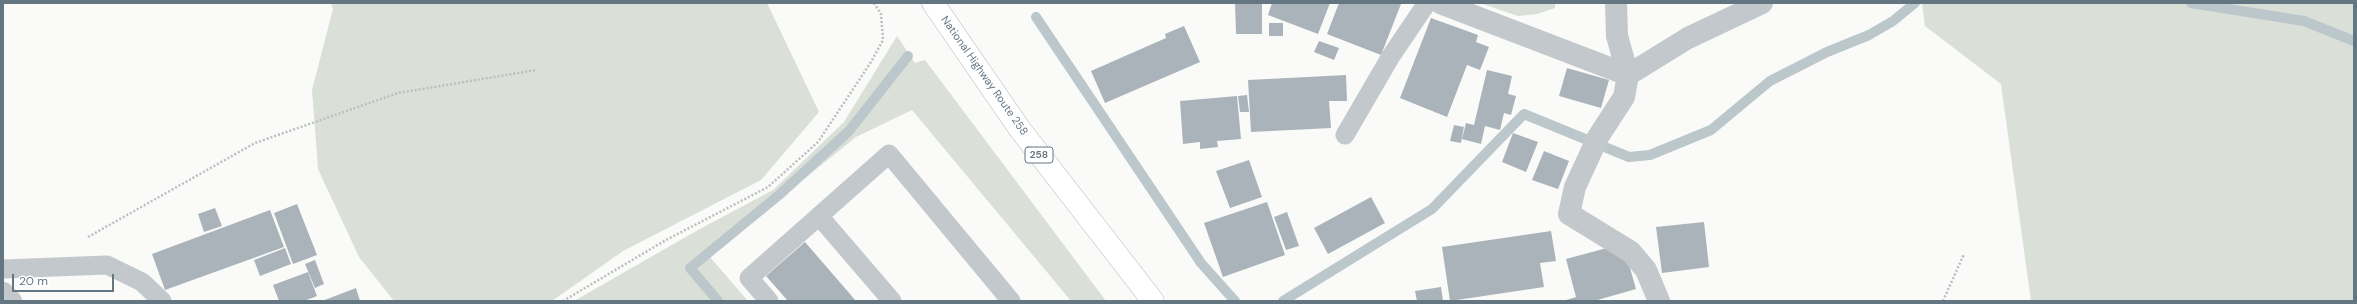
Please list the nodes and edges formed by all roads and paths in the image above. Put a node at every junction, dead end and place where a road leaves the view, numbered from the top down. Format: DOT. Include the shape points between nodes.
graph roads {
  1 [pos="874,3"];
  2 [pos="933,3"];
  3 [pos="1427,3"];
  4 [pos="1440,3"];
  5 [pos="1616,3"];
  6 [pos="1762,3"];
  7 [pos="536,70"];
  8 [pos="1628,75"];
  9 [pos="1346,135"];
  10 [pos="819,216"];
  11 [pos="84,240"];
  12 [pos="1964,254"];
  13 [pos="3,269"];
  14 [pos="3,293"];
  15 [pos="11,301"];
  16 [pos="162,301"];
  17 [pos="563,301"];
  18 [pos="769,301"];
  19 [pos="892,301"];
  20 [pos="1011,301"];
  21 [pos="1153,301"];
  22 [pos="1659,301"];
  23 [pos="1943,301"];
  1 -- 17 [label="path" via="881,14 884,40 818,142 768,186 666,240"];
  2 -- 21 [label="highway, National Highway Route 258 / 258" via="1019,128"];
  3 -- 9 [label="lane" via="1391,56"];
  4 -- 8 [label="street"];
  5 -- 8 [label="street" via="1617,36"];
  6 -- 8 [label="street" via="1688,38"];
  7 -- 11 [label="path" via="398,93 255,143"];
  8 -- 22 [label="street" via="1624,97 1594,146 1575,186 1569,214 1631,252 1646,270"];
  10 -- 18 [label="lane" via="749,278"];
  10 -- 19 [label="lane"];
  10 -- 20 [label="lane" via="889,154"];
  12 -- 23 [label="path"];
  13 -- 16 [label="lane" via="107,265 142,282"];
  14 -- 15 [label="street"];
}
